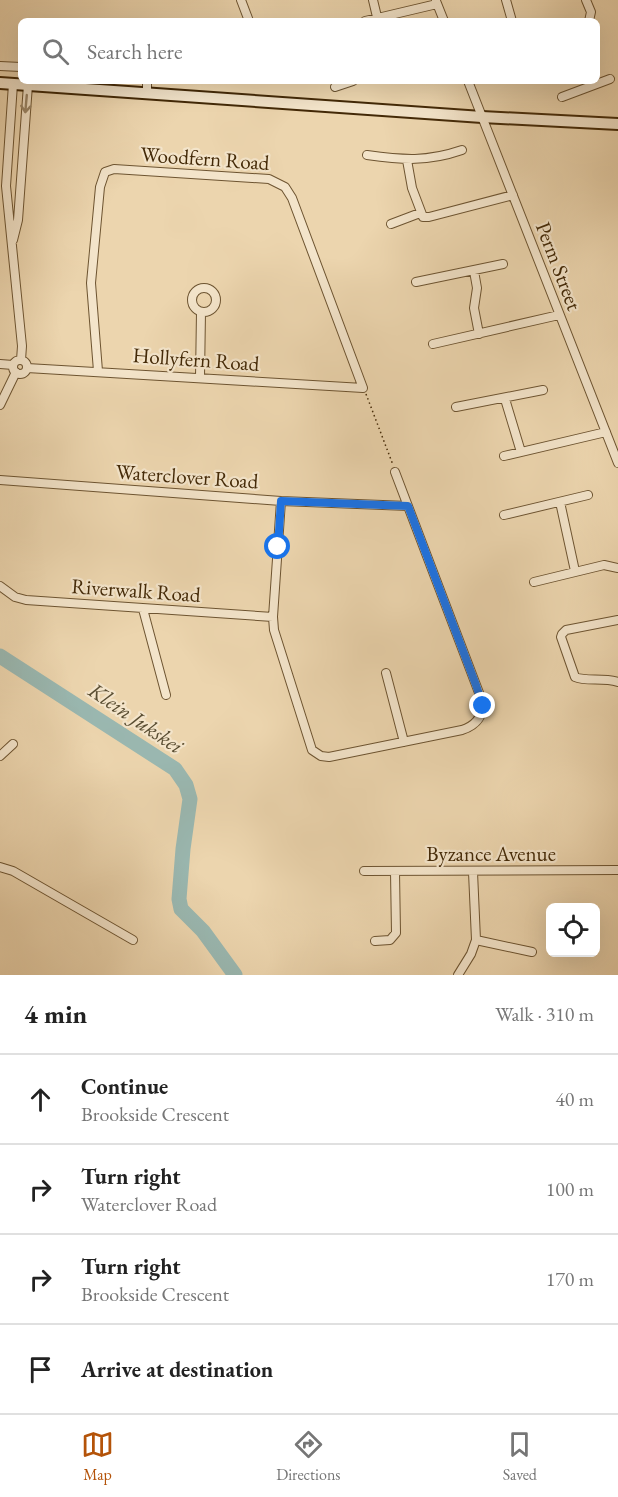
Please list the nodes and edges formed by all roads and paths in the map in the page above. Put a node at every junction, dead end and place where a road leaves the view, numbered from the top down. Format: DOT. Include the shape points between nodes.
graph roads {
  1 [pos="241,0"];
  2 [pos="373,0"];
  3 [pos="506,0"];
  4 [pos="586,0"];
  5 [pos="437,2"];
  6 [pos="248,18"];
  7 [pos="378,18"];
  8 [pos="385,18"];
  9 [pos="443,18"];
  10 [pos="511,18"];
  11 [pos="590,18"];
  12 [pos="0,66"];
  13 [pos="18,68"];
  14 [pos="610,79"];
  15 [pos="600,81"];
  16 [pos="0,83"];
  17 [pos="13,84"];
  18 [pos="147,84"];
  19 [pos="344,84"];
  20 [pos="469,84"];
  21 [pos="583,84"];
  22 [pos="28,85"];
  23 [pos="335,87"];
  24 [pos="147,94"];
  25 [pos="562,97"];
  26 [pos="482,117"];
  27 [pos="10,123"];
  28 [pos="24,124"];
  29 [pos="618,124"];
  30 [pos="462,150"];
  31 [pos="367,155"];
  32 [pos="407,160"];
  33 [pos="6,186"];
  34 [pos="20,186"];
  35 [pos="513,195"];
  36 [pos="420,213"];
  37 [pos="392,224"];
  38 [pos="12,242"];
  39 [pos="503,264"];
  40 [pos="474,271"];
  41 [pos="416,282"];
  42 [pos="201,312"];
  43 [pos="559,315"];
  44 [pos="478,334"];
  45 [pos="433,344"];
  46 [pos="21,360"];
  47 [pos="0,364"];
  48 [pos="27,368"];
  49 [pos="15,369"];
  50 [pos="98,371"];
  51 [pos="200,378"];
  52 [pos="363,388"];
  53 [pos="543,390"];
  54 [pos="505,399"];
  55 [pos="0,405"];
  56 [pos="456,407"];
  57 [pos="606,432"];
  58 [pos="520,452"];
  59 [pos="504,456"];
  60 [pos="618,463"];
  61 [pos="395,472"];
  62 [pos="0,480"];
  63 [pos="588,495"];
  64 [pos="281,501"];
  65 [pos="560,502"];
  66 [pos="408,506"];
  67 [pos="504,515"];
  68 [pos="618,568"];
  69 [pos="575,571"];
  70 [pos="534,582"];
  71 [pos="0,586"];
  72 [pos="143,609"];
  73 [pos="273,616"];
  74 [pos="618,620"];
  75 [pos="386,673"];
  76 [pos="618,682"];
  77 [pos="166,695"];
  78 [pos="404,741"];
  79 [pos="13,744"];
  80 [pos="0,756"];
  81 [pos="0,867"];
  82 [pos="618,870"];
  83 [pos="364,871"];
  84 [pos="395,872"];
  85 [pos="473,872"];
  86 [pos="133,940"];
  87 [pos="476,940"];
  88 [pos="375,941"];
  89 [pos="532,951"];
  90 [pos="458,975"];
  1 -- 6 [label="street"];
  2 -- 7 [label="street"];
  3 -- 10 [label="street"];
  4 -- 11 [label="street"];
  5 -- 8 [label="street"];
  5 -- 9 [label="street"];
  12 -- 13 [label="street"];
  14 -- 15 [label="street"];
  16 -- 17 [label="street"];
  17 -- 22 [label="street"];
  17 -- 27 [label="street"];
  18 -- 24 [label="street"];
  19 -- 23 [label="street"];
  20 -- 26 [label="street, Perm Street"];
  21 -- 25 [label="street"];
  22 -- 24 [label="street"];
  22 -- 28 [label="street, one-way"];
  24 -- 26 [label="street"];
  26 -- 29 [label="street"];
  26 -- 35 [label="street, Perm Street"];
  27 -- 28 [label="street"];
  27 -- 33 [label="street"];
  28 -- 34 [label="street"];
  30 -- 32 [label="street" via="433,159"];
  31 -- 32 [label="street"];
  32 -- 36 [label="street"];
  33 -- 34 [label="street"];
  33 -- 38 [label="street"];
  34 -- 38 [label="street"];
  35 -- 36 [label="street" via="429,217"];
  35 -- 43 [label="street, Perm Street"];
  36 -- 37 [label="street"];
  38 -- 46 [label="street"];
  39 -- 40 [label="street"];
  40 -- 41 [label="street"];
  40 -- 44 [label="street"];
  42 -- 51 [label="street"];
  43 -- 44 [label="street"];
  43 -- 57 [label="street, Perm Street"];
  44 -- 45 [label="street"];
  46 -- 48 [label="street"];
  46 -- 49 [label="street" via="15,362"];
  47 -- 49 [label="street"];
  48 -- 49 [label="street" via="24,372"];
  48 -- 50 [label="street, Hollyfern Road"];
  49 -- 55 [label="street"];
  50 -- 51 [label="street, Hollyfern Road"];
  50 -- 52 [label="street, Woodfern Road" via="91,283 100,187 105,172 114,169 275,181 289,191"];
  51 -- 52 [label="street, Hollyfern Road"];
  52 -- 61 [label="path"];
  53 -- 54 [label="street"];
  54 -- 56 [label="street"];
  54 -- 58 [label="street"];
  57 -- 58 [label="street"];
  57 -- 60 [label="street, Perm Street"];
  58 -- 59 [label="street"];
  61 -- 66 [label="street"];
  62 -- 64 [label="street, Waterclover Road"];
  63 -- 65 [label="street"];
  64 -- 66 [label="street, Waterclover Road"];
  64 -- 73 [label="street"];
  65 -- 67 [label="street"];
  65 -- 69 [label="street"];
  66 -- 78 [label="street" via="483,706 478,720 467,728"];
  68 -- 69 [label="street" via="604,565"];
  69 -- 70 [label="street"];
  71 -- 72 [label="street, Riverwalk Road" via="26,600"];
  72 -- 73 [label="street, Riverwalk Road"];
  72 -- 77 [label="street"];
  73 -- 78 [label="street" via="275,637 314,753 329,757"];
  74 -- 76 [label="street" via="566,630 561,637 575,676"];
  75 -- 78 [label="street"];
  79 -- 80 [label="street"];
  81 -- 86 [label="street"];
  82 -- 85 [label="street, Byzance Avenue"];
  83 -- 84 [label="street, Byzance Avenue"];
  84 -- 85 [label="street, Byzance Avenue"];
  84 -- 88 [label="street" via="396,933 387,941"];
  85 -- 87 [label="street"];
  87 -- 89 [label="street"];
  87 -- 90 [label="street"];
}
